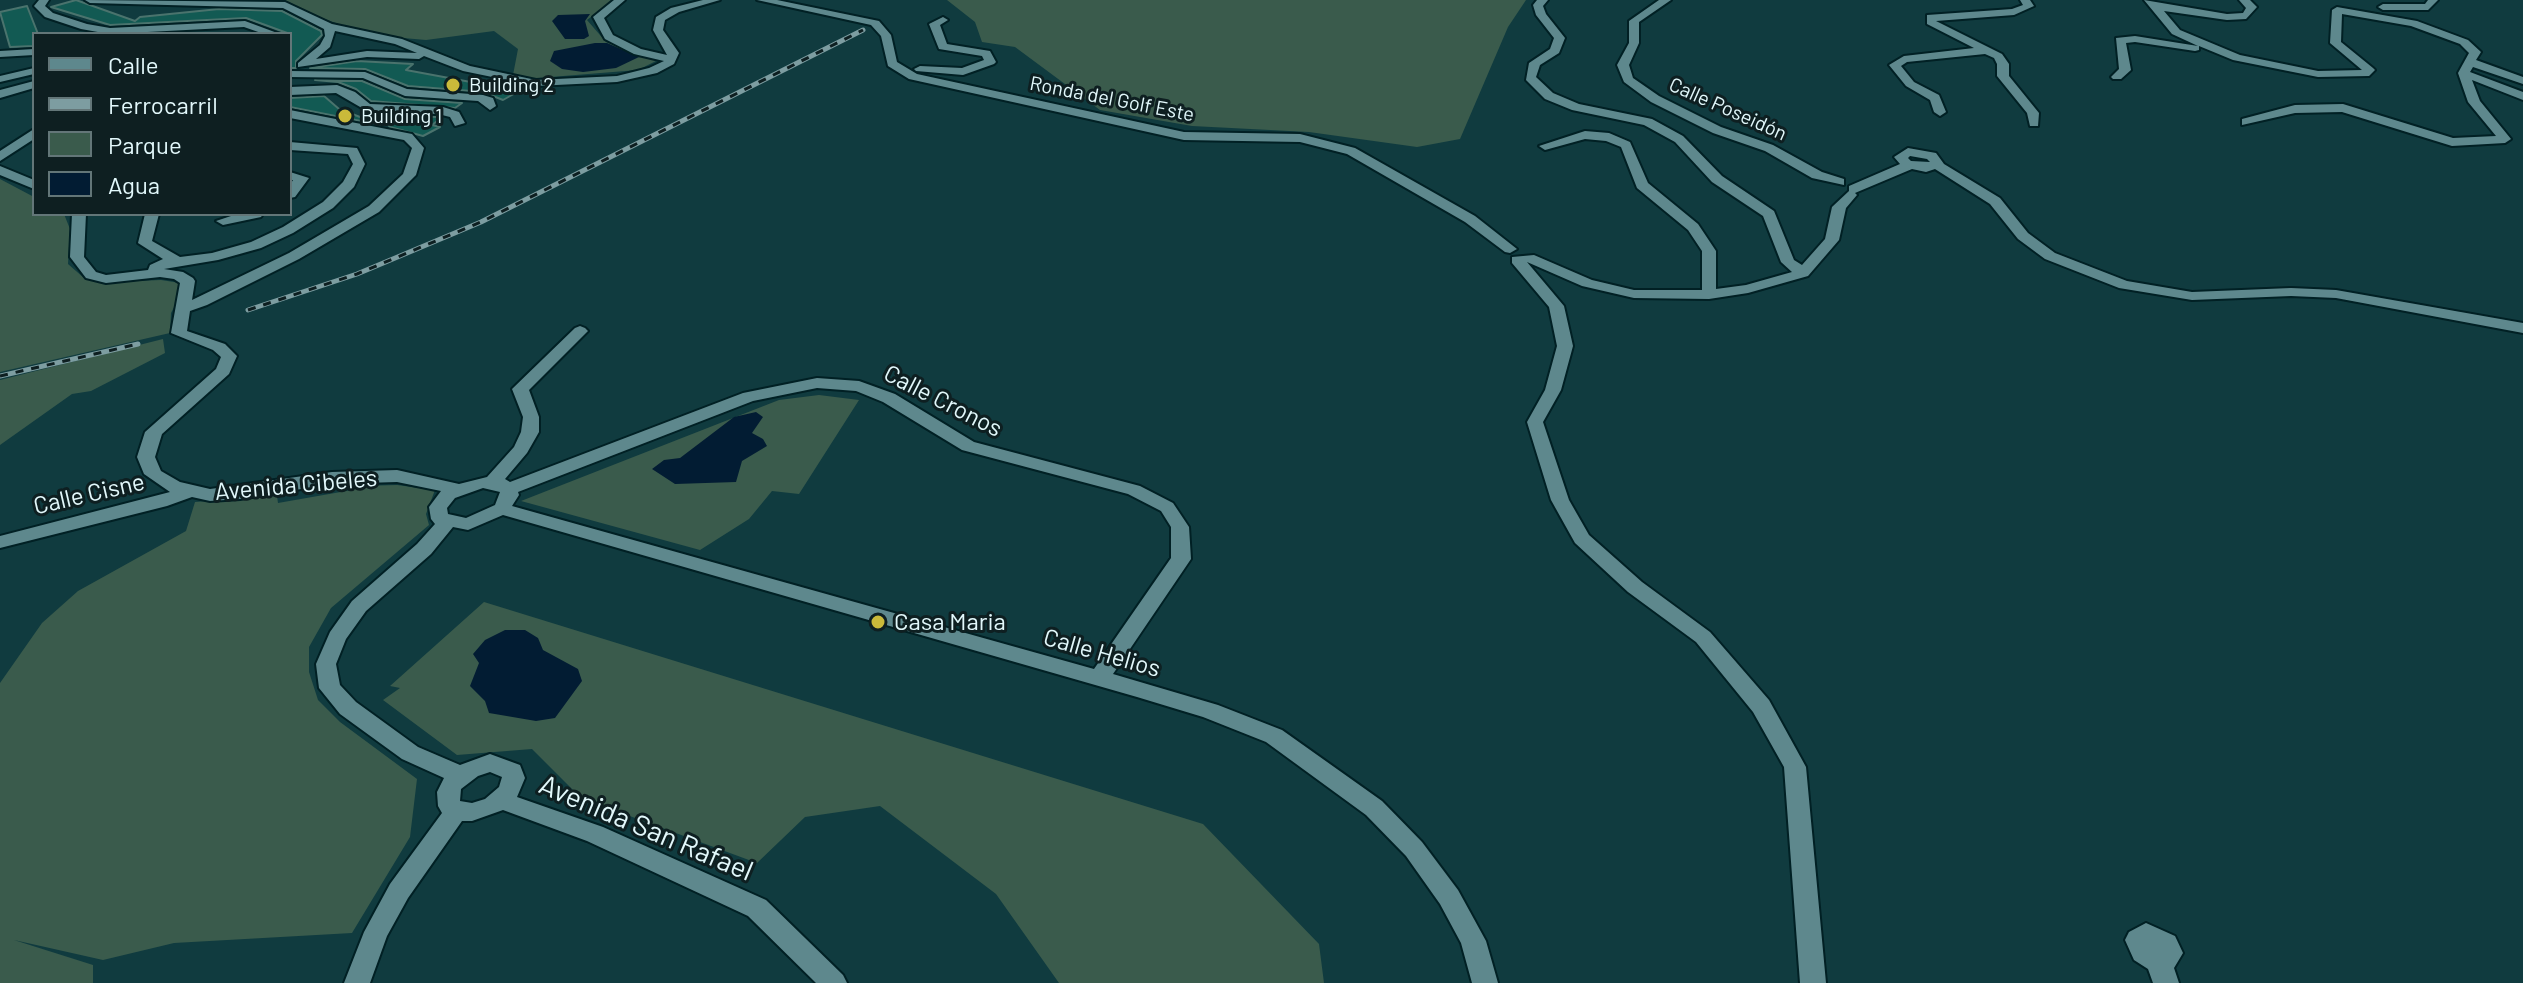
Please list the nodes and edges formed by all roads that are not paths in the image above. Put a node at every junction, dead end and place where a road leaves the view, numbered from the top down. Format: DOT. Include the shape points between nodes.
graph roads {
  1 [pos="44,0"];
  2 [pos="90,0"];
  3 [pos="620,0"];
  4 [pos="715,0"];
  5 [pos="762,0"];
  6 [pos="1543,0"];
  7 [pos="1666,0"];
  8 [pos="2025,0"];
  9 [pos="2244,0"];
  10 [pos="2433,0"];
  11 [pos="2151,2"];
  12 [pos="2337,10"];
  13 [pos="943,20"];
  14 [pos="330,31"];
  15 [pos="269,32"];
  16 [pos="1987,50"];
  17 [pos="32,52"];
  18 [pos="0,54"];
  19 [pos="434,58"];
  20 [pos="891,58"];
  21 [pos="2237,58"];
  22 [pos="672,59"];
  23 [pos="2468,67"];
  24 [pos="294,70"];
  25 [pos="32,71"];
  26 [pos="2117,77"];
  27 [pos="0,79"];
  28 [pos="2523,81"];
  29 [pos="32,85"];
  30 [pos="292,91"];
  31 [pos="0,94"];
  32 [pos="2523,96"];
  33 [pos="490,106"];
  34 [pos="1940,112"];
  35 [pos="292,114"];
  36 [pos="2246,122"];
  37 [pos="459,123"];
  38 [pos="2034,123"];
  39 [pos="32,134"];
  40 [pos="2505,139"];
  41 [pos="2523,145"];
  42 [pos="292,146"];
  43 [pos="1545,146"];
  44 [pos="0,157"];
  45 [pos="0,170"];
  46 [pos="32,170"];
  47 [pos="1817,175"];
  48 [pos="14,176"];
  49 [pos="292,176"];
  50 [pos="32,184"];
  51 [pos="1825,190"];
  52 [pos="1849,190"];
  53 [pos="292,191"];
  54 [pos="79,216"];
  55 [pos="152,216"];
  56 [pos="247,216"];
  57 [pos="223,221"];
  58 [pos="1519,256"];
  59 [pos="173,261"];
  60 [pos="160,273"];
  61 [pos="1803,273"];
  62 [pos="1709,295"];
  63 [pos="183,308"];
  64 [pos="2523,328"];
  65 [pos="580,331"];
  66 [pos="458,489"];
  67 [pos="187,492"];
  68 [pos="501,493"];
  69 [pos="447,522"];
  70 [pos="0,542"];
  71 [pos="1099,678"];
  72 [pos="460,775"];
  73 [pos="500,800"];
  74 [pos="456,811"];
  75 [pos="357,983"];
  76 [pos="834,983"];
  77 [pos="1485,983"];
  78 [pos="1813,983"];
  1 -- 15 [label="street" via="39,6 49,15 110,31 245,24"];
  2 -- 14 [label="street" via="276,3"];
  3 -- 22 [label="street" via="598,17 609,37 638,52"];
  4 -- 22 [label="street" via="660,19 658,30 671,47"];
  5 -- 20 [label="street" via="875,23 886,35"];
  6 -- 61 [label="street" via="1538,5 1541,15 1560,38 1555,51 1535,63 1530,78 1549,96 1648,122 1679,139 1717,179 1769,214 1788,262"];
  7 -- 47 [label="street, Calle Poseidón" via="1634,21 1634,43 1623,65 1628,80 1692,118 1769,148"];
  8 -- 16 [label="street" via="2029,6 2014,12 1931,17 1931,22"];
  9 -- 11 [label="street" via="2252,7 2246,16 2227,17"];
  10 -- 12 [label="street" via="2428,7"];
  11 -- 21 [label="street" via="2176,32"];
  12 -- 21 [label="street" via="2335,43 2369,70 2365,74 2318,74"];
  12 -- 23 [label="street" via="2382,15 2443,32 2475,52"];
  13 -- 20 [label="street" via="934,24 943,47 986,53 987,66 932,71"];
  14 -- 19 [label="street" via="398,41"];
  14 -- 24 [label="street"];
  16 -- 34 [label="street" via="1904,59 1895,65 1910,84 1935,98"];
  16 -- 38 [label="street" via="1998,56 2003,76 2033,113"];
  17 -- 18 [label="street"];
  19 -- 22 [label="street" via="536,83 639,75"];
  19 -- 24 [label="street" via="367,54"];
  20 -- 58 [label="street, Ronda del Golf Este" via="913,77 1184,136 1300,138 1351,151 1470,219"];
  21 -- 26 [label="street" via="2160,42 2120,40 2125,70"];
  23 -- 28 [label="street"];
  23 -- 32 [label="street"];
  23 -- 40 [label="street" via="2474,102"];
  24 -- 33 [label="street" via="365,75 405,92 479,98"];
  25 -- 27 [label="street"];
  29 -- 31 [label="street"];
  30 -- 37 [label="street" via="337,89 367,107 439,110 455,115"];
  35 -- 63 [label="street" via="408,137 418,148 409,175 374,209 294,256"];
  36 -- 40 [label="street" via="2295,109 2343,108 2452,142"];
  39 -- 44 [label="street"];
  40 -- 41 [label="street"];
  42 -- 59 [label="street" via="353,151 359,164 349,184 328,205 288,230 213,257"];
  43 -- 62 [label="street" via="1585,135 1626,145 1642,185 1693,227 1709,251"];
  45 -- 48 [label="street"];
  46 -- 48 [label="street"];
  47 -- 51 [label="street"];
  47 -- 52 [label="street, Calle Poseidón"];
  48 -- 50 [label="street"];
  49 -- 53 [label="street" via="302,178"];
  51 -- 52 [label="street"];
  51 -- 52 [label="street" via="1827,183"];
  52 -- 61 [label="street" via="1832,240"];
  52 -- 64 [label="street" via="1902,166 1931,167 1995,201 2023,236 2050,256 2124,285 2192,296 2336,294"];
  54 -- 60 [label="street" via="77,257 91,275 119,279"];
  55 -- 59 [label="street" via="145,243"];
  56 -- 57 [label="street"];
  58 -- 62 [label="street" via="1587,283 1634,294"];
  58 -- 78 [label="street" via="1556,306 1565,346 1553,390 1535,422 1560,500 1582,539 1703,637 1761,706 1795,767"];
  59 -- 60 [label="street" via="180,265"];
  60 -- 63 [label="street" via="188,281"];
  61 -- 62 [label="street"];
  63 -- 67 [label="street, Avenida Cibeles" via="179,333 229,356 223,371 154,432 146,457 153,474"];
  65 -- 68 [label="street" via="520,389 531,417 530,432"];
  66 -- 67 [label="street, Avenida Cibeles" via="397,476 332,478 240,493"];
  66 -- 68 [label="street"];
  66 -- 69 [label="street" via="438,507"];
  67 -- 70 [label="street, Calle Cisne"];
  68 -- 69 [label="street" via="480,521"];
  68 -- 71 [label="street, Calle Helios"];
  68 -- 71 [label="street, Calle Cronos" via="759,394 817,383 859,386 968,446 1134,490 1167,507 1180,527 1181,559"];
  69 -- 72 [label="street" via="359,606 326,664 330,688 348,708 410,753"];
  71 -- 77 [label="street, Calle Helios" via="1274,736 1374,808 1414,849 1449,897 1473,941"];
  72 -- 73 [label="street" via="490,763 507,767 514,778"];
  72 -- 74 [label="street" via="448,792 449,806"];
  73 -- 74 [label="street" via="482,810"];
  73 -- 76 [label="street, Avenida San Rafael" via="595,834 757,908"];
  74 -- 75 [label="street" via="383,918"];
}
